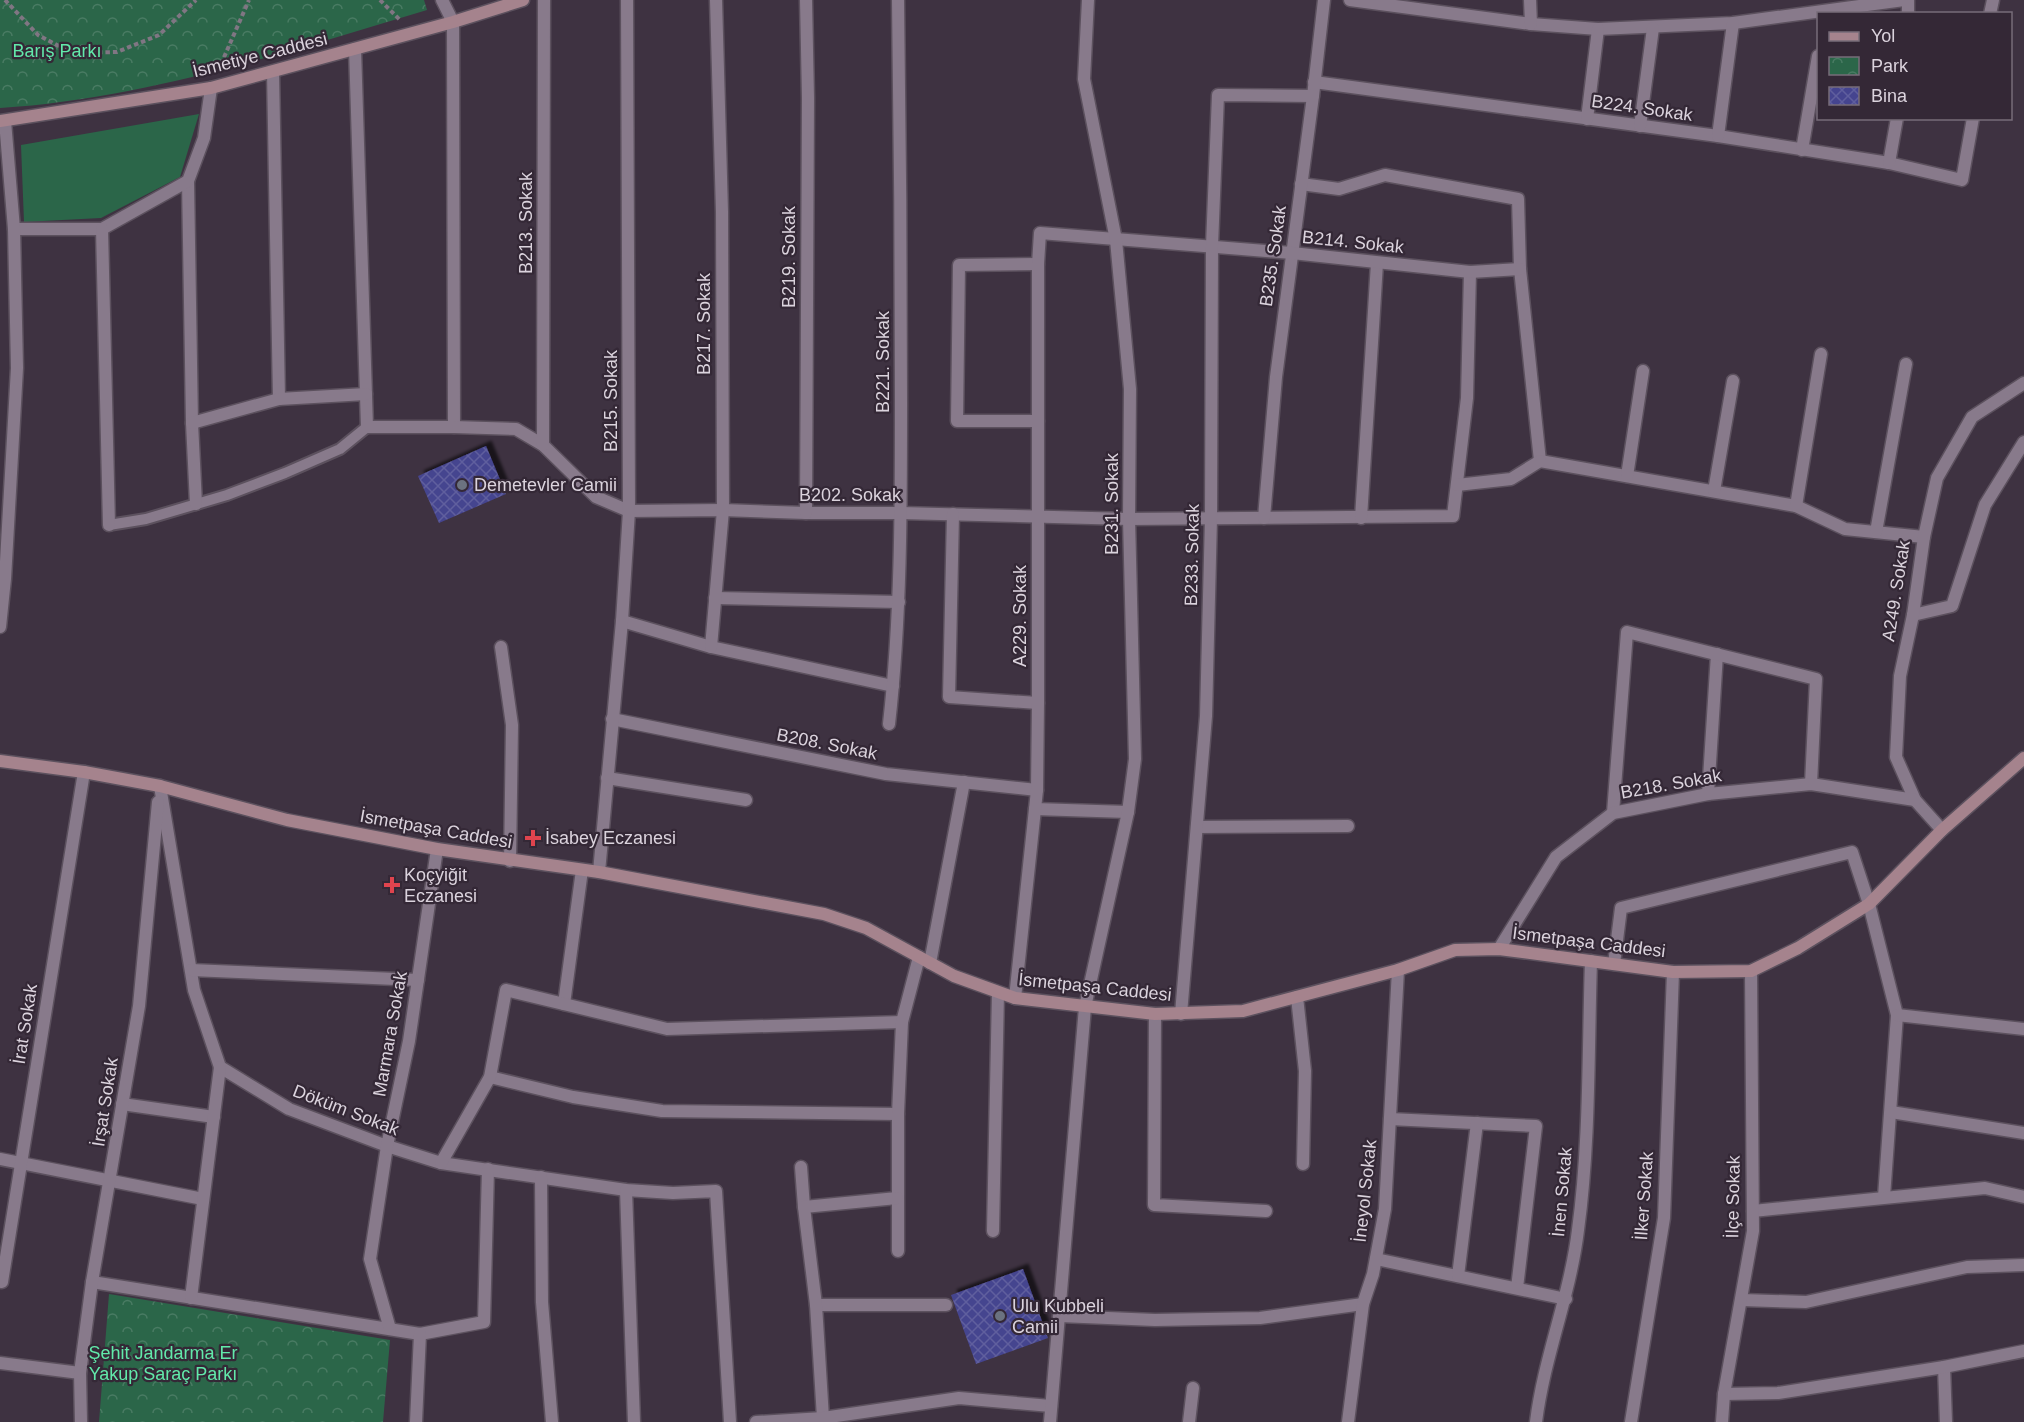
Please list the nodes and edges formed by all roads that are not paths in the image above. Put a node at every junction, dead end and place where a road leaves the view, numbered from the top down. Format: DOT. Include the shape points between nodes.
graph roads {
  1 [pos="442,0"];
  2 [pos="523,0"];
  3 [pos="544,0"];
  4 [pos="627,0"];
  5 [pos="716,0"];
  6 [pos="806,0"];
  7 [pos="898,0"];
  8 [pos="1088,0"];
  9 [pos="1324,0"];
  10 [pos="1350,0"];
  11 [pos="1530,0"];
  12 [pos="1906,0"];
  13 [pos="1826,12"];
  14 [pos="1817,13"];
  15 [pos="453,22"];
  16 [pos="1733,23"];
  17 [pos="1531,24"];
  18 [pos="1653,28"];
  19 [pos="1598,29"];
  20 [pos="355,49"];
  21 [pos="1817,62"];
  22 [pos="273,72"];
  23 [pos="1314,82"];
  24 [pos="211,88"];
  25 [pos="1313,96"];
  26 [pos="1587,119"];
  27 [pos="1897,120"];
  28 [pos="1972,120"];
  29 [pos="3,121"];
  30 [pos="1640,126"];
  31 [pos="1718,136"];
  32 [pos="1802,150"];
  33 [pos="1889,164"];
  34 [pos="188,181"];
  35 [pos="1301,184"];
  36 [pos="14,229"];
  37 [pos="102,229"];
  38 [pos="1040,233"];
  39 [pos="1116,240"];
  40 [pos="1212,246"];
  41 [pos="1292,254"];
  42 [pos="1377,263"];
  43 [pos="1038,264"];
  44 [pos="1520,269"];
  45 [pos="1470,272"];
  46 [pos="1821,354"];
  47 [pos="1906,364"];
  48 [pos="1642,371"];
  49 [pos="1733,381"];
  50 [pos="2024,383"];
  51 [pos="366,393"];
  52 [pos="279,399"];
  53 [pos="1038,422"];
  54 [pos="192,423"];
  55 [pos="367,427"];
  56 [pos="454,427"];
  57 [pos="2024,442"];
  58 [pos="543,445"];
  59 [pos="1540,461"];
  60 [pos="1627,476"];
  61 [pos="1457,485"];
  62 [pos="1714,491"];
  63 [pos="196,504"];
  64 [pos="1796,506"];
  65 [pos="723,510"];
  66 [pos="629,511"];
  67 [pos="806,513"];
  68 [pos="900,513"];
  69 [pos="953,514"];
  70 [pos="1037,516"];
  71 [pos="1211,518"];
  72 [pos="1264,518"];
  73 [pos="1361,518"];
  74 [pos="1129,519"];
  75 [pos="109,525"];
  76 [pos="1876,532"];
  77 [pos="1924,537"];
  78 [pos="0,566"];
  79 [pos="5,579"];
  80 [pos="715,597"];
  81 [pos="899,602"];
  82 [pos="1913,615"];
  83 [pos="622,621"];
  84 [pos="0,627"];
  85 [pos="501,647"];
  86 [pos="711,647"];
  87 [pos="1717,654"];
  88 [pos="893,686"];
  89 [pos="1038,703"];
  90 [pos="612,719"];
  91 [pos="889,724"];
  92 [pos="2024,758"];
  93 [pos="0,761"];
  94 [pos="84,772"];
  95 [pos="607,778"];
  96 [pos="964,782"];
  97 [pos="1811,784"];
  98 [pos="160,786"];
  99 [pos="1037,790"];
  100 [pos="1708,794"];
  101 [pos="746,800"];
  102 [pos="1915,800"];
  103 [pos="1035,809"];
  104 [pos="1128,812"];
  105 [pos="1613,813"];
  106 [pos="1348,826"];
  107 [pos="1197,827"];
  108 [pos="1942,830"];
  109 [pos="437,849"];
  110 [pos="510,861"];
  111 [pos="582,870"];
  112 [pos="599,872"];
  113 [pos="1869,904"];
  114 [pos="1498,949"];
  115 [pos="924,960"];
  116 [pos="1591,961"];
  117 [pos="1614,964"];
  118 [pos="190,970"];
  119 [pos="1398,970"];
  120 [pos="1751,971"];
  121 [pos="1673,972"];
  122 [pos="418,980"];
  123 [pos="998,993"];
  124 [pos="1297,997"];
  125 [pos="1015,998"];
  126 [pos="564,1004"];
  127 [pos="1085,1006"];
  128 [pos="1155,1014"];
  129 [pos="1181,1014"];
  130 [pos="1897,1015"];
  131 [pos="902,1022"];
  132 [pos="2024,1029"];
  133 [pos="220,1067"];
  134 [pos="490,1077"];
  135 [pos="122,1104"];
  136 [pos="1891,1112"];
  137 [pos="898,1114"];
  138 [pos="214,1116"];
  139 [pos="1390,1119"];
  140 [pos="1477,1123"];
  141 [pos="2024,1132"];
  142 [pos="387,1146"];
  143 [pos="0,1160"];
  144 [pos="441,1163"];
  145 [pos="21,1164"];
  146 [pos="1303,1164"];
  147 [pos="801,1167"];
  148 [pos="488,1170"];
  149 [pos="541,1177"];
  150 [pos="110,1180"];
  151 [pos="626,1190"];
  152 [pos="1884,1197"];
  153 [pos="2024,1197"];
  154 [pos="897,1198"];
  155 [pos="203,1199"];
  156 [pos="804,1207"];
  157 [pos="1266,1211"];
  158 [pos="1753,1211"];
  159 [pos="993,1231"];
  160 [pos="898,1251"];
  161 [pos="1376,1259"];
  162 [pos="2024,1265"];
  163 [pos="1458,1276"];
  164 [pos="2,1282"];
  165 [pos="92,1282"];
  166 [pos="1517,1288"];
  167 [pos="191,1298"];
  168 [pos="1566,1299"];
  169 [pos="1742,1300"];
  170 [pos="1363,1304"];
  171 [pos="816,1305"];
  172 [pos="946,1305"];
  173 [pos="1060,1316"];
  174 [pos="390,1329"];
  175 [pos="420,1334"];
  176 [pos="2024,1351"];
  177 [pos="0,1362"];
  178 [pos="1944,1367"];
  179 [pos="80,1373"];
  180 [pos="1193,1388"];
  181 [pos="1724,1394"];
  182 [pos="1051,1406"];
  183 [pos="824,1418"];
  184 [pos="1349,1418"];
  185 [pos="81,1422"];
  186 [pos="416,1422"];
  187 [pos="552,1422"];
  188 [pos="634,1422"];
  189 [pos="730,1422"];
  190 [pos="756,1422"];
  191 [pos="1050,1422"];
  192 [pos="1189,1422"];
  193 [pos="1536,1422"];
  194 [pos="1631,1422"];
  195 [pos="1722,1422"];
  196 [pos="1946,1422"];
  1 -- 15 [label="street"];
  2 -- 15 [label="main road, İsmetiye Caddesi"];
  3 -- 58 [label="street, B213. Sokak"];
  4 -- 66 [label="street, B215. Sokak"];
  5 -- 65 [label="street, B217. Sokak" via="722,212"];
  6 -- 67 [label="street, B219. Sokak"];
  7 -- 68 [label="street, B221. Sokak"];
  8 -- 39 [label="street, B231. Sokak" via="1084,79"];
  9 -- 23 [label="street, B235. Sokak"];
  10 -- 17 [label="street"];
  11 -- 17 [label="street"];
  12 -- 13 [label="street"];
  14 -- 16 [label="street"];
  15 -- 20 [label="main road, İsmetiye Caddesi"];
  15 -- 56 [label="street"];
  16 -- 18 [label="street"];
  16 -- 31 [label="street"];
  17 -- 19 [label="street"];
  18 -- 19 [label="street"];
  18 -- 30 [label="street"];
  19 -- 26 [label="street"];
  20 -- 22 [label="main road, İsmetiye Caddesi"];
  20 -- 51 [label="street"];
  21 -- 32 [label="street"];
  22 -- 24 [label="main road, İsmetiye Caddesi"];
  22 -- 52 [label="street"];
  23 -- 25 [label="street, B235. Sokak"];
  23 -- 26 [label="street, B224. Sokak"];
  24 -- 29 [label="main road, İsmetiye Caddesi"];
  24 -- 34 [label="street" via="204,138"];
  25 -- 35 [label="street, B235. Sokak"];
  25 -- 40 [label="street, B233. Sokak" via="1218,95"];
  26 -- 30 [label="street, B224. Sokak"];
  27 -- 33 [label="street"];
  28 -- 33 [label="street, B224. Sokak" via="1962,180"];
  29 -- 36 [label="street"];
  30 -- 31 [label="street, B224. Sokak"];
  31 -- 32 [label="street, B224. Sokak"];
  32 -- 33 [label="street, B224. Sokak"];
  34 -- 37 [label="street"];
  34 -- 54 [label="street"];
  35 -- 41 [label="street, B235. Sokak"];
  35 -- 44 [label="street" via="1339,189 1385,175 1518,199"];
  36 -- 37 [label="street"];
  36 -- 79 [label="street" via="17,368"];
  37 -- 75 [label="street"];
  38 -- 39 [label="street, B214. Sokak"];
  38 -- 43 [label="street, A229. Sokak"];
  39 -- 40 [label="street, B214. Sokak"];
  39 -- 74 [label="street, B231. Sokak" via="1130,389"];
  40 -- 41 [label="street, B214. Sokak"];
  40 -- 71 [label="street, B233. Sokak"];
  41 -- 42 [label="street, B214. Sokak"];
  41 -- 72 [label="street, B235. Sokak"];
  42 -- 45 [label="street, B214. Sokak"];
  42 -- 73 [label="street"];
  43 -- 53 [label="street, A229. Sokak"];
  43 -- 53 [label="street" via="958,265 957,421"];
  44 -- 45 [label="street, B214. Sokak"];
  44 -- 59 [label="street"];
  45 -- 61 [label="street" via="1467,398"];
  46 -- 64 [label="street"];
  47 -- 76 [label="street"];
  48 -- 60 [label="street"];
  49 -- 62 [label="street"];
  50 -- 77 [label="street, A249. Sokak" via="1972,417 1937,478"];
  51 -- 52 [label="street"];
  51 -- 55 [label="street"];
  52 -- 54 [label="street"];
  53 -- 70 [label="street, A229. Sokak"];
  54 -- 63 [label="street"];
  55 -- 56 [label="street, B202. Sokak"];
  55 -- 63 [label="lane" via="340,449"];
  56 -- 58 [label="street, B202. Sokak" via="516,429"];
  57 -- 82 [label="street" via="1985,505 1952,606"];
  58 -- 66 [label="street, B202. Sokak" via="596,497"];
  59 -- 60 [label="street"];
  59 -- 61 [label="street" via="1511,479"];
  60 -- 62 [label="street"];
  61 -- 73 [label="street, B202. Sokak" via="1453,516"];
  62 -- 64 [label="street"];
  63 -- 75 [label="lane"];
  64 -- 76 [label="street" via="1845,529"];
  65 -- 66 [label="street, B202. Sokak"];
  65 -- 67 [label="street, B202. Sokak"];
  65 -- 80 [label="street, B217. Sokak"];
  66 -- 83 [label="street, B215. Sokak"];
  67 -- 68 [label="street, B202. Sokak"];
  68 -- 69 [label="street, B202. Sokak"];
  68 -- 81 [label="street, B221. Sokak"];
  69 -- 70 [label="street, B202. Sokak"];
  69 -- 89 [label="street" via="949,697"];
  70 -- 74 [label="street, B202. Sokak"];
  70 -- 89 [label="street, A229. Sokak"];
  71 -- 72 [label="street, B202. Sokak"];
  71 -- 74 [label="street, B202. Sokak"];
  71 -- 107 [label="street, B233. Sokak" via="1206,716"];
  72 -- 73 [label="street, B202. Sokak"];
  74 -- 104 [label="street, B231. Sokak" via="1134,759"];
  76 -- 77 [label="street"];
  77 -- 82 [label="street, A249. Sokak"];
  78 -- 79 [label="street"];
  79 -- 84 [label="street"];
  80 -- 81 [label="street"];
  80 -- 86 [label="street, B217. Sokak"];
  81 -- 88 [label="street, B221. Sokak"];
  82 -- 102 [label="street, A249. Sokak" via="1900,676 1896,757"];
  83 -- 86 [label="street"];
  83 -- 90 [label="street, B215. Sokak"];
  85 -- 110 [label="street" via="513,724"];
  86 -- 88 [label="street"];
  87 -- 97 [label="street" via="1816,679"];
  87 -- 100 [label="street"];
  87 -- 105 [label="street" via="1627,632"];
  88 -- 91 [label="street, B221. Sokak"];
  89 -- 99 [label="street, A229. Sokak"];
  90 -- 95 [label="street, B215. Sokak"];
  90 -- 96 [label="street, B208. Sokak" via="886,774"];
  92 -- 108 [label="main road, İsmetpaşa Caddesi"];
  93 -- 94 [label="main road, İsmetpaşa Caddesi"];
  94 -- 98 [label="main road, İsmetpaşa Caddesi"];
  94 -- 145 [label="street, İrat Sokak"];
  95 -- 101 [label="street"];
  95 -- 112 [label="street, B215. Sokak"];
  96 -- 99 [label="street, B208. Sokak"];
  96 -- 115 [label="street"];
  97 -- 100 [label="street, B218. Sokak"];
  97 -- 102 [label="street, B218. Sokak"];
  98 -- 109 [label="main road, İsmetpaşa Caddesi" via="287,820"];
  98 -- 118 [label="street"];
  98 -- 135 [label="street, İrşat Sokak" via="139,1006"];
  99 -- 103 [label="street, A229. Sokak"];
  100 -- 105 [label="street, B218. Sokak"];
  102 -- 108 [label="street, A249. Sokak"];
  103 -- 104 [label="street"];
  103 -- 125 [label="street, A229. Sokak"];
  104 -- 127 [label="street, B231. Sokak"];
  105 -- 114 [label="street, B218. Sokak" via="1556,857"];
  106 -- 107 [label="street"];
  107 -- 129 [label="street, B233. Sokak"];
  108 -- 113 [label="main road, İsmetpaşa Caddesi"];
  109 -- 110 [label="main road, İsmetpaşa Caddesi"];
  109 -- 122 [label="street, Marmara Sokak"];
  110 -- 111 [label="main road, İsmetpaşa Caddesi"];
  111 -- 112 [label="main road, İsmetpaşa Caddesi"];
  111 -- 126 [label="street"];
  112 -- 115 [label="main road, İsmetpaşa Caddesi" via="824,914 866,928"];
  113 -- 117 [label="street" via="1852,852 1621,908"];
  113 -- 120 [label="main road, İsmetpaşa Caddesi" via="1798,948"];
  113 -- 130 [label="street"];
  114 -- 116 [label="main road, İsmetpaşa Caddesi"];
  114 -- 119 [label="main road, İsmetpaşa Caddesi" via="1455,950"];
  115 -- 123 [label="main road, İsmetpaşa Caddesi"];
  115 -- 131 [label="street"];
  116 -- 117 [label="main road, İsmetpaşa Caddesi"];
  116 -- 168 [label="street, İnen Sokak" via="1584,1166"];
  117 -- 121 [label="main road, İsmetpaşa Caddesi"];
  118 -- 122 [label="street"];
  118 -- 133 [label="street"];
  119 -- 124 [label="main road, İsmetpaşa Caddesi"];
  119 -- 139 [label="street, İneyol Sokak"];
  120 -- 121 [label="main road, İsmetpaşa Caddesi"];
  120 -- 158 [label="street, İlçe Sokak"];
  121 -- 194 [label="street, İlker Sokak" via="1664,1218"];
  122 -- 142 [label="street, Marmara Sokak"];
  123 -- 125 [label="main road, İsmetpaşa Caddesi"];
  123 -- 159 [label="street"];
  124 -- 129 [label="main road, İsmetpaşa Caddesi" via="1243,1011"];
  124 -- 146 [label="street" via="1305,1071"];
  125 -- 127 [label="main road, İsmetpaşa Caddesi"];
  126 -- 131 [label="street" via="667,1029"];
  126 -- 134 [label="street" via="506,990"];
  127 -- 128 [label="main road, İsmetpaşa Caddesi"];
  127 -- 173 [label="street, B231. Sokak"];
  128 -- 129 [label="main road, İsmetpaşa Caddesi"];
  128 -- 157 [label="street" via="1154,1205"];
  130 -- 132 [label="street"];
  130 -- 136 [label="street"];
  131 -- 137 [label="street"];
  133 -- 138 [label="street"];
  133 -- 142 [label="street, Döküm Sokak" via="289,1109"];
  134 -- 137 [label="street" via="573,1097 662,1111"];
  134 -- 144 [label="street"];
  135 -- 138 [label="street"];
  135 -- 150 [label="street, İrşat Sokak"];
  136 -- 141 [label="street"];
  136 -- 152 [label="street"];
  137 -- 154 [label="street"];
  138 -- 155 [label="street"];
  139 -- 140 [label="street"];
  139 -- 161 [label="street, İneyol Sokak" via="1385,1209"];
  140 -- 163 [label="street"];
  140 -- 166 [label="street" via="1536,1126"];
  142 -- 144 [label="street, Döküm Sokak"];
  142 -- 174 [label="street, Marmara Sokak" via="370,1259"];
  143 -- 145 [label="street"];
  144 -- 148 [label="street, Döküm Sokak"];
  145 -- 150 [label="street"];
  145 -- 164 [label="street, İrat Sokak"];
  147 -- 156 [label="street"];
  148 -- 149 [label="street, Döküm Sokak"];
  148 -- 175 [label="street" via="484,1322"];
  149 -- 151 [label="street, Döküm Sokak"];
  149 -- 187 [label="street" via="542,1302"];
  150 -- 155 [label="street"];
  150 -- 165 [label="street, İrşat Sokak"];
  151 -- 188 [label="street"];
  151 -- 189 [label="street, Döküm Sokak" via="716,1191"];
  152 -- 153 [label="street" via="1985,1188"];
  152 -- 158 [label="street"];
  154 -- 156 [label="street"];
  154 -- 160 [label="street"];
  155 -- 167 [label="street"];
  156 -- 171 [label="street"];
  158 -- 169 [label="street, İlçe Sokak"];
  161 -- 163 [label="street"];
  161 -- 170 [label="street, İneyol Sokak"];
  162 -- 169 [label="street" via="1967,1267 1806,1302"];
  163 -- 166 [label="street"];
  165 -- 167 [label="street"];
  165 -- 179 [label="street, İrşat Sokak"];
  166 -- 168 [label="street"];
  167 -- 174 [label="street"];
  168 -- 193 [label="street, İnen Sokak"];
  169 -- 181 [label="street, İlçe Sokak"];
  170 -- 173 [label="street" via="1260,1318 1155,1320"];
  170 -- 184 [label="street, İneyol Sokak"];
  171 -- 172 [label="street"];
  171 -- 183 [label="street"];
  173 -- 182 [label="street, B231. Sokak"];
  174 -- 175 [label="street"];
  175 -- 186 [label="street"];
  176 -- 178 [label="street"];
  177 -- 179 [label="street"];
  178 -- 181 [label="street" via="1778,1393"];
  178 -- 196 [label="street"];
  179 -- 185 [label="street, İrşat Sokak"];
  180 -- 192 [label="street"];
  181 -- 195 [label="street, İlçe Sokak"];
  182 -- 183 [label="street" via="959,1398"];
  182 -- 191 [label="street, B231. Sokak"];
  183 -- 190 [label="street"];
}
